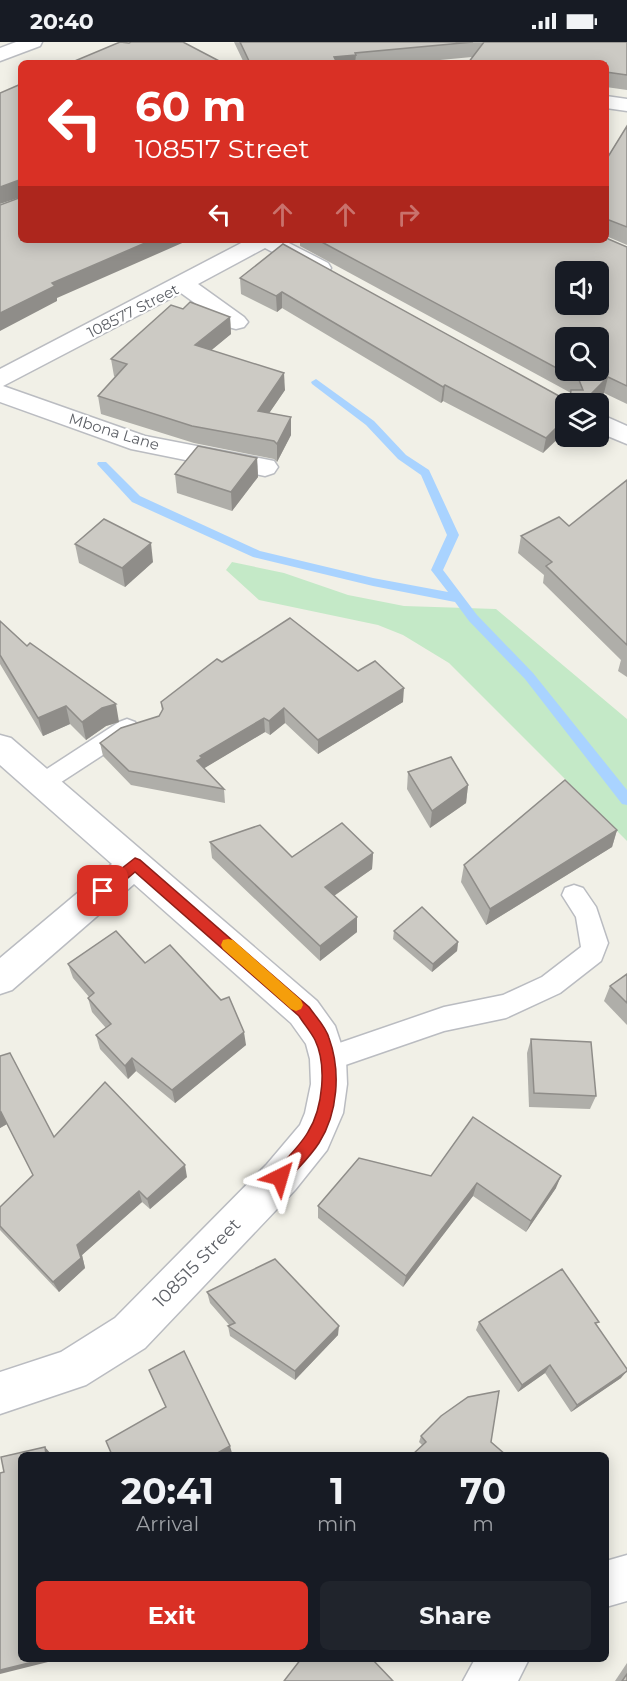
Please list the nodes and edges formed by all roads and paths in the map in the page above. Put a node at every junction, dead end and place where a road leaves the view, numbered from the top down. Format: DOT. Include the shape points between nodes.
graph roads {
  1 [pos="33,42"];
  2 [pos="0,55"];
  3 [pos="609,102"];
  4 [pos="627,105"];
  5 [pos="260,243"];
  6 [pos="271,243"];
  7 [pos="339,278"];
  8 [pos="183,285"];
  9 [pos="236,321"];
  10 [pos="0,380"];
  11 [pos="0,393"];
  12 [pos="609,427"];
  13 [pos="627,436"];
  14 [pos="266,467"];
  15 [pos="146,724"];
  16 [pos="0,747"];
  17 [pos="42,784"];
  18 [pos="135,864"];
  19 [pos="574,895"];
  20 [pos="0,979"];
  21 [pos="328,1059"];
  22 [pos="0,1393"];
  23 [pos="627,1578"];
  24 [pos="609,1583"];
  25 [pos="503,1662"];
  26 [pos="487,1681"];
  1 -- 2 [label="street"];
  3 -- 4 [label="street"];
  5 -- 8 [label="street, 108577 Street"];
  6 -- 7 [label="street"];
  8 -- 9 [label="street"];
  8 -- 10 [label="street, 108577 Street"];
  11 -- 14 [label="street, Mbona Lane" via="140,443"];
  12 -- 13 [label="street"];
  15 -- 17 [label="lane" via="115,734"];
  16 -- 17 [label="street, 108515 Street"];
  17 -- 18 [label="street, 108515 Street"];
  18 -- 20 [label="street"];
  18 -- 21 [label="street, 108515 Street" via="304,1012 322,1038"];
  19 -- 21 [label="lane" via="587,914 595,943 592,953 552,985 506,1006 444,1019"];
  21 -- 22 [label="street, 108515 Street" via="324,1113 314,1137 130,1333 71,1370"];
  23 -- 24 [label="street"];
  25 -- 26 [label="street"];
}
